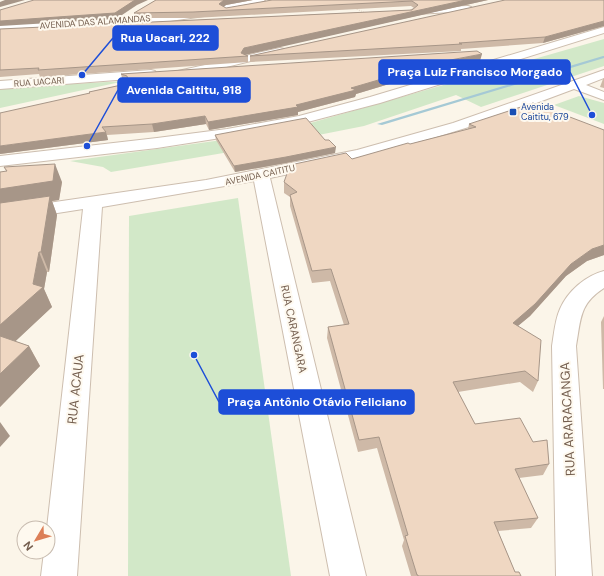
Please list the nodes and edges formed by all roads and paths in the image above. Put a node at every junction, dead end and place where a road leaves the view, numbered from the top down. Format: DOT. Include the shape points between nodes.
graph roads {
  1 [pos="266,1"];
  2 [pos="353,8"];
  3 [pos="367,13"];
  4 [pos="132,14"];
  5 [pos="124,22"];
  6 [pos="209,22"];
  7 [pos="408,22"];
  8 [pos="0,30"];
  9 [pos="604,30"];
  10 [pos="294,47"];
  11 [pos="533,51"];
  12 [pos="486,54"];
  13 [pos="553,64"];
  14 [pos="263,67"];
  15 [pos="568,68"];
  16 [pos="192,71"];
  17 [pos="604,74"];
  18 [pos="0,85"];
  19 [pos="574,85"];
  20 [pos="124,87"];
  21 [pos="604,96"];
  22 [pos="525,103"];
  23 [pos="546,111"];
  24 [pos="0,161"];
  25 [pos="261,175"];
  26 [pos="93,203"];
  27 [pos="0,216"];
  28 [pos="604,278"];
  29 [pos="59,576"];
  30 [pos="348,576"];
  31 [pos="574,576"];
  1 -- 5 [label="street, AVENIDA DAS ALAMANDAS" via="179,17"];
  2 -- 3 [label="path"];
  3 -- 7 [label="street" via="472,8"];
  4 -- 5 [label="street"];
  5 -- 6 [label="street"];
  5 -- 8 [label="street, AVENIDA DAS ALAMANDAS"];
  9 -- 11 [label="street"];
  10 -- 16 [label="street"];
  11 -- 12 [label="street"];
  11 -- 24 [label="street" via="375,100 300,120 157,143"];
  13 -- 15 [label="path"];
  14 -- 16 [label="street, RUA UACARI"];
  16 -- 18 [label="street, RUA UACARI"];
  16 -- 20 [label="street"];
  17 -- 19 [label="street, AVENIDA CAITITU"];
  19 -- 21 [label="street"];
  19 -- 22 [label="street, AVENIDA CAITITU"];
  22 -- 23 [label="street"];
  22 -- 25 [label="street, AVENIDA CAITITU" via="410,140"];
  25 -- 26 [label="street, AVENIDA CAITITU"];
  25 -- 30 [label="street, RUA CARANGARA"];
  26 -- 27 [label="street, AVENIDA CAITITU"];
  26 -- 29 [label="street, RUA ACAUA"];
  28 -- 31 [label="street, RUA ARARACANGA" via="585,290 571,310 564,346"];
}
